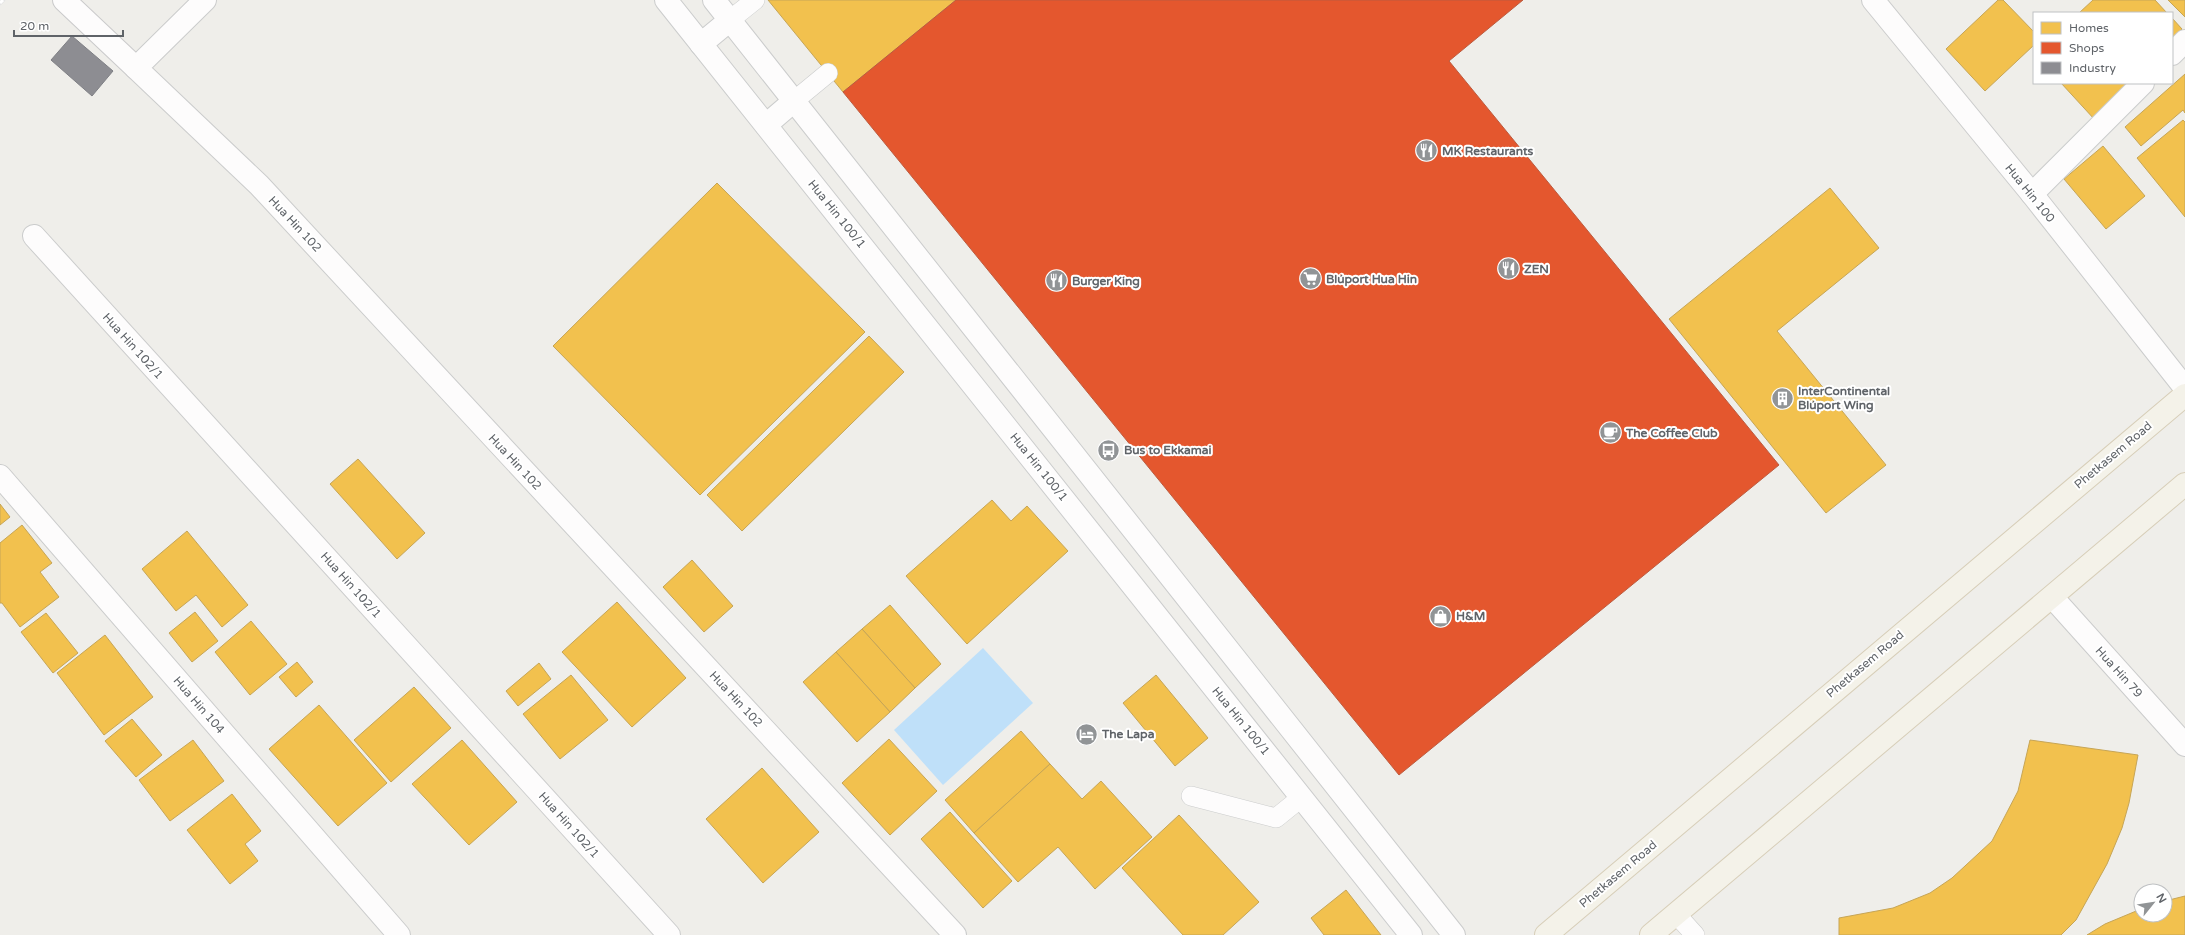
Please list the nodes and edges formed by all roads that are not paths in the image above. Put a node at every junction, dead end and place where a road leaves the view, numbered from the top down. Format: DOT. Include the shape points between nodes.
graph roads {
  1 [pos="64,0"];
  2 [pos="205,0"];
  3 [pos="666,0"];
  4 [pos="714,0"];
  5 [pos="755,0"];
  6 [pos="1873,0"];
  7 [pos="730,20"];
  8 [pos="2185,41"];
  9 [pos="701,44"];
  10 [pos="2173,53"];
  11 [pos="136,68"];
  12 [pos="828,73"];
  13 [pos="2142,84"];
  14 [pos="794,101"];
  15 [pos="766,125"];
  16 [pos="2032,194"];
  17 [pos="34,236"];
  18 [pos="2185,388"];
  19 [pos="2185,395"];
  20 [pos="0,476"];
  21 [pos="2185,484"];
  22 [pos="2052,598"];
  23 [pos="2185,745"];
  24 [pos="1191,796"];
  25 [pos="1302,798"];
  26 [pos="1676,914"];
  27 [pos="399,935"];
  28 [pos="669,935"];
  29 [pos="955,935"];
  30 [pos="1411,935"];
  31 [pos="1454,935"];
  32 [pos="1546,935"];
  33 [pos="1651,935"];
  34 [pos="1695,935"];
  1 -- 11 [label="street, Hua Hin 102"];
  2 -- 11 [label="street"];
  3 -- 9 [label="street, Hua Hin 100/1"];
  4 -- 7 [label="street"];
  5 -- 7 [label="lane"];
  6 -- 16 [label="street, Hua Hin 100"];
  7 -- 9 [label="street"];
  7 -- 14 [label="street"];
  8 -- 10 [label="street"];
  9 -- 15 [label="street, Hua Hin 100/1"];
  11 -- 29 [label="street, Hua Hin 102" via="259,185"];
  12 -- 14 [label="lane"];
  13 -- 16 [label="street"];
  14 -- 15 [label="street"];
  14 -- 31 [label="street"];
  15 -- 25 [label="street, Hua Hin 100/1"];
  16 -- 18 [label="street, Hua Hin 100"];
  17 -- 28 [label="street, Hua Hin 102/1"];
  19 -- 32 [label="main road, Phetkasem Road"];
  20 -- 27 [label="street, Hua Hin 104"];
  21 -- 22 [label="main road"];
  22 -- 23 [label="street, Hua Hin 79"];
  22 -- 26 [label="main road"];
  24 -- 25 [label="lane" via="1276,818"];
  25 -- 30 [label="street, Hua Hin 100/1"];
  26 -- 33 [label="main road"];
  26 -- 34 [label="lane"];
}
